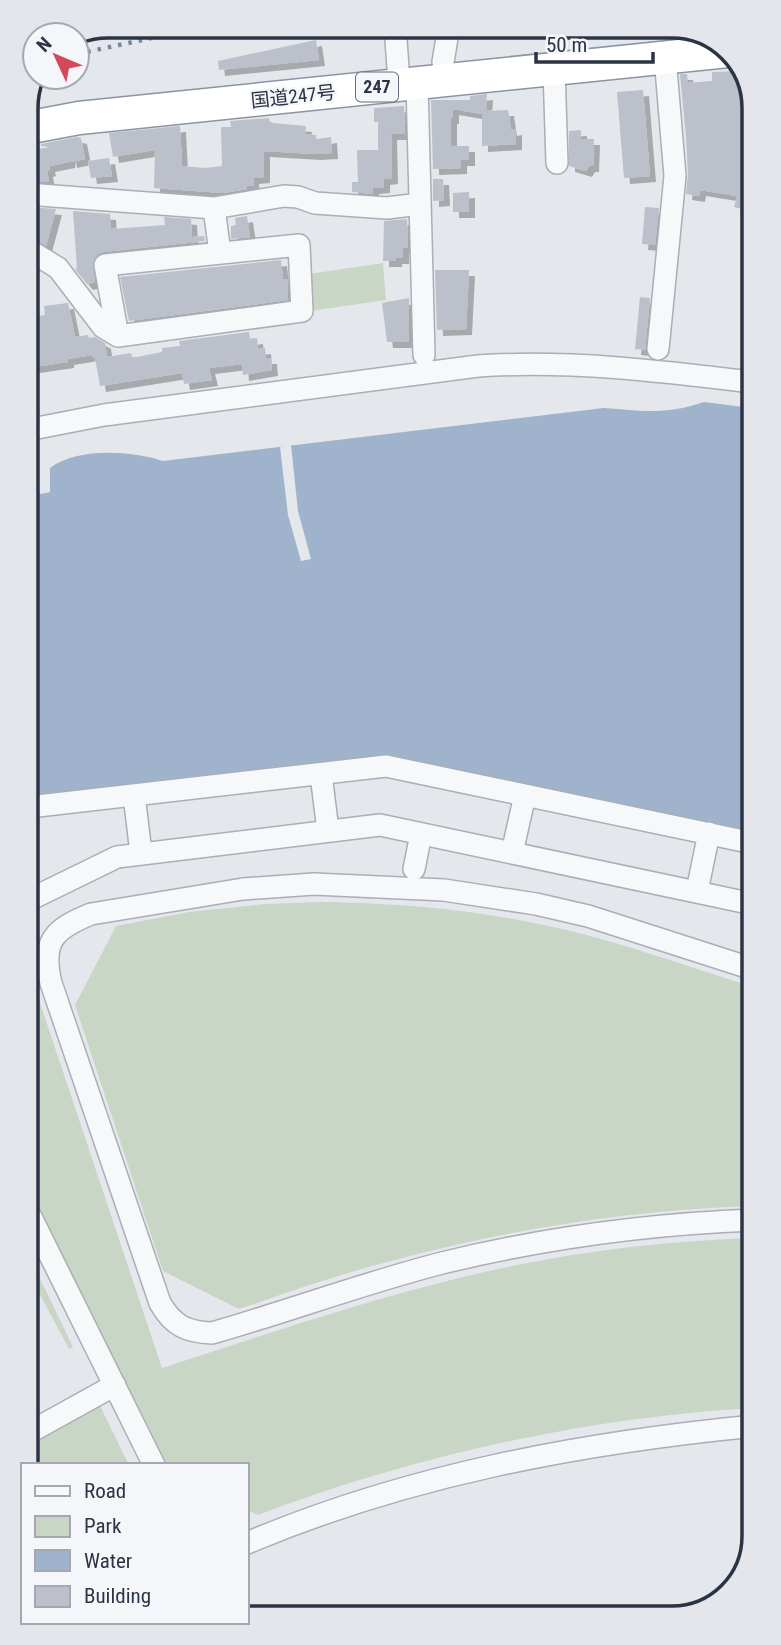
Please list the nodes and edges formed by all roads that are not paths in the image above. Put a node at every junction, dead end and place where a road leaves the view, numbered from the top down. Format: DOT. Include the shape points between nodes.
graph roads {
  1 [pos="398,39"];
  2 [pos="447,39"];
  3 [pos="663,39"];
  4 [pos="714,52"];
  5 [pos="665,57"];
  6 [pos="443,62"];
  7 [pos="554,69"];
  8 [pos="408,75"];
  9 [pos="39,107"];
  10 [pos="39,126"];
  11 [pos="557,163"];
  12 [pos="39,195"];
  13 [pos="420,204"];
  14 [pos="214,208"];
  15 [pos="220,253"];
  16 [pos="39,257"];
  17 [pos="118,336"];
  18 [pos="658,349"];
  19 [pos="424,355"];
  20 [pos="742,381"];
  21 [pos="39,428"];
  22 [pos="321,774"];
  23 [pos="134,795"];
  24 [pos="525,795"];
  25 [pos="39,806"];
  26 [pos="328,831"];
  27 [pos="709,833"];
  28 [pos="421,834"];
  29 [pos="742,841"];
  30 [pos="141,853"];
  31 [pos="512,853"];
  32 [pos="414,869"];
  33 [pos="697,891"];
  34 [pos="38,899"];
  35 [pos="742,901"];
  36 [pos="742,965"];
  37 [pos="742,1221"];
  38 [pos="38,1231"];
  39 [pos="115,1385"];
  40 [pos="742,1427"];
  41 [pos="38,1428"];
  42 [pos="153,1463"];
  43 [pos="248,1543"];
  1 -- 8 [label="street"];
  2 -- 6 [label="street"];
  3 -- 6 [label="highway, 国道247号 / 247"];
  4 -- 5 [label="highway, 国道247号 / 247"];
  5 -- 7 [label="highway, 国道247号 / 247"];
  5 -- 18 [label="street" via="675,176"];
  6 -- 8 [label="highway, 国道247号 / 247"];
  7 -- 8 [label="highway, 国道247号 / 247"];
  7 -- 11 [label="street"];
  8 -- 9 [label="highway, 国道247号 / 247" via="82,99"];
  8 -- 10 [label="highway, 国道247号 / 247"];
  8 -- 13 [label="street"];
  12 -- 14 [label="street"];
  13 -- 14 [label="street" via="387,208 284,196"];
  13 -- 19 [label="street"];
  14 -- 15 [label="street"];
  15 -- 17 [label="street" via="106,265"];
  15 -- 17 [label="street" via="299,244 302,311"];
  16 -- 17 [label="street" via="58,268 103,327"];
  20 -- 21 [label="street" via="530,362 393,376"];
  22 -- 23 [label="street"];
  22 -- 24 [label="street" via="386,766"];
  22 -- 26 [label="street"];
  23 -- 25 [label="street"];
  23 -- 30 [label="street"];
  24 -- 27 [label="street"];
  24 -- 31 [label="street"];
  26 -- 28 [label="street" via="380,825"];
  26 -- 30 [label="street"];
  27 -- 29 [label="street"];
  27 -- 33 [label="street"];
  28 -- 31 [label="street"];
  28 -- 32 [label="street"];
  30 -- 34 [label="street" via="117,857 58,896"];
  31 -- 33 [label="street"];
  33 -- 35 [label="street"];
  36 -- 37 [label="street" via="536,904 433,889 314,884 243,889 91,914 59,931 46,958 160,1303 172,1321 186,1330 212,1333 367,1284 513,1247 641,1228"];
  38 -- 39 [label="street"];
  39 -- 41 [label="street"];
  39 -- 42 [label="street"];
  40 -- 43 [label="street" via="656,1436 523,1459 358,1502"];
}
